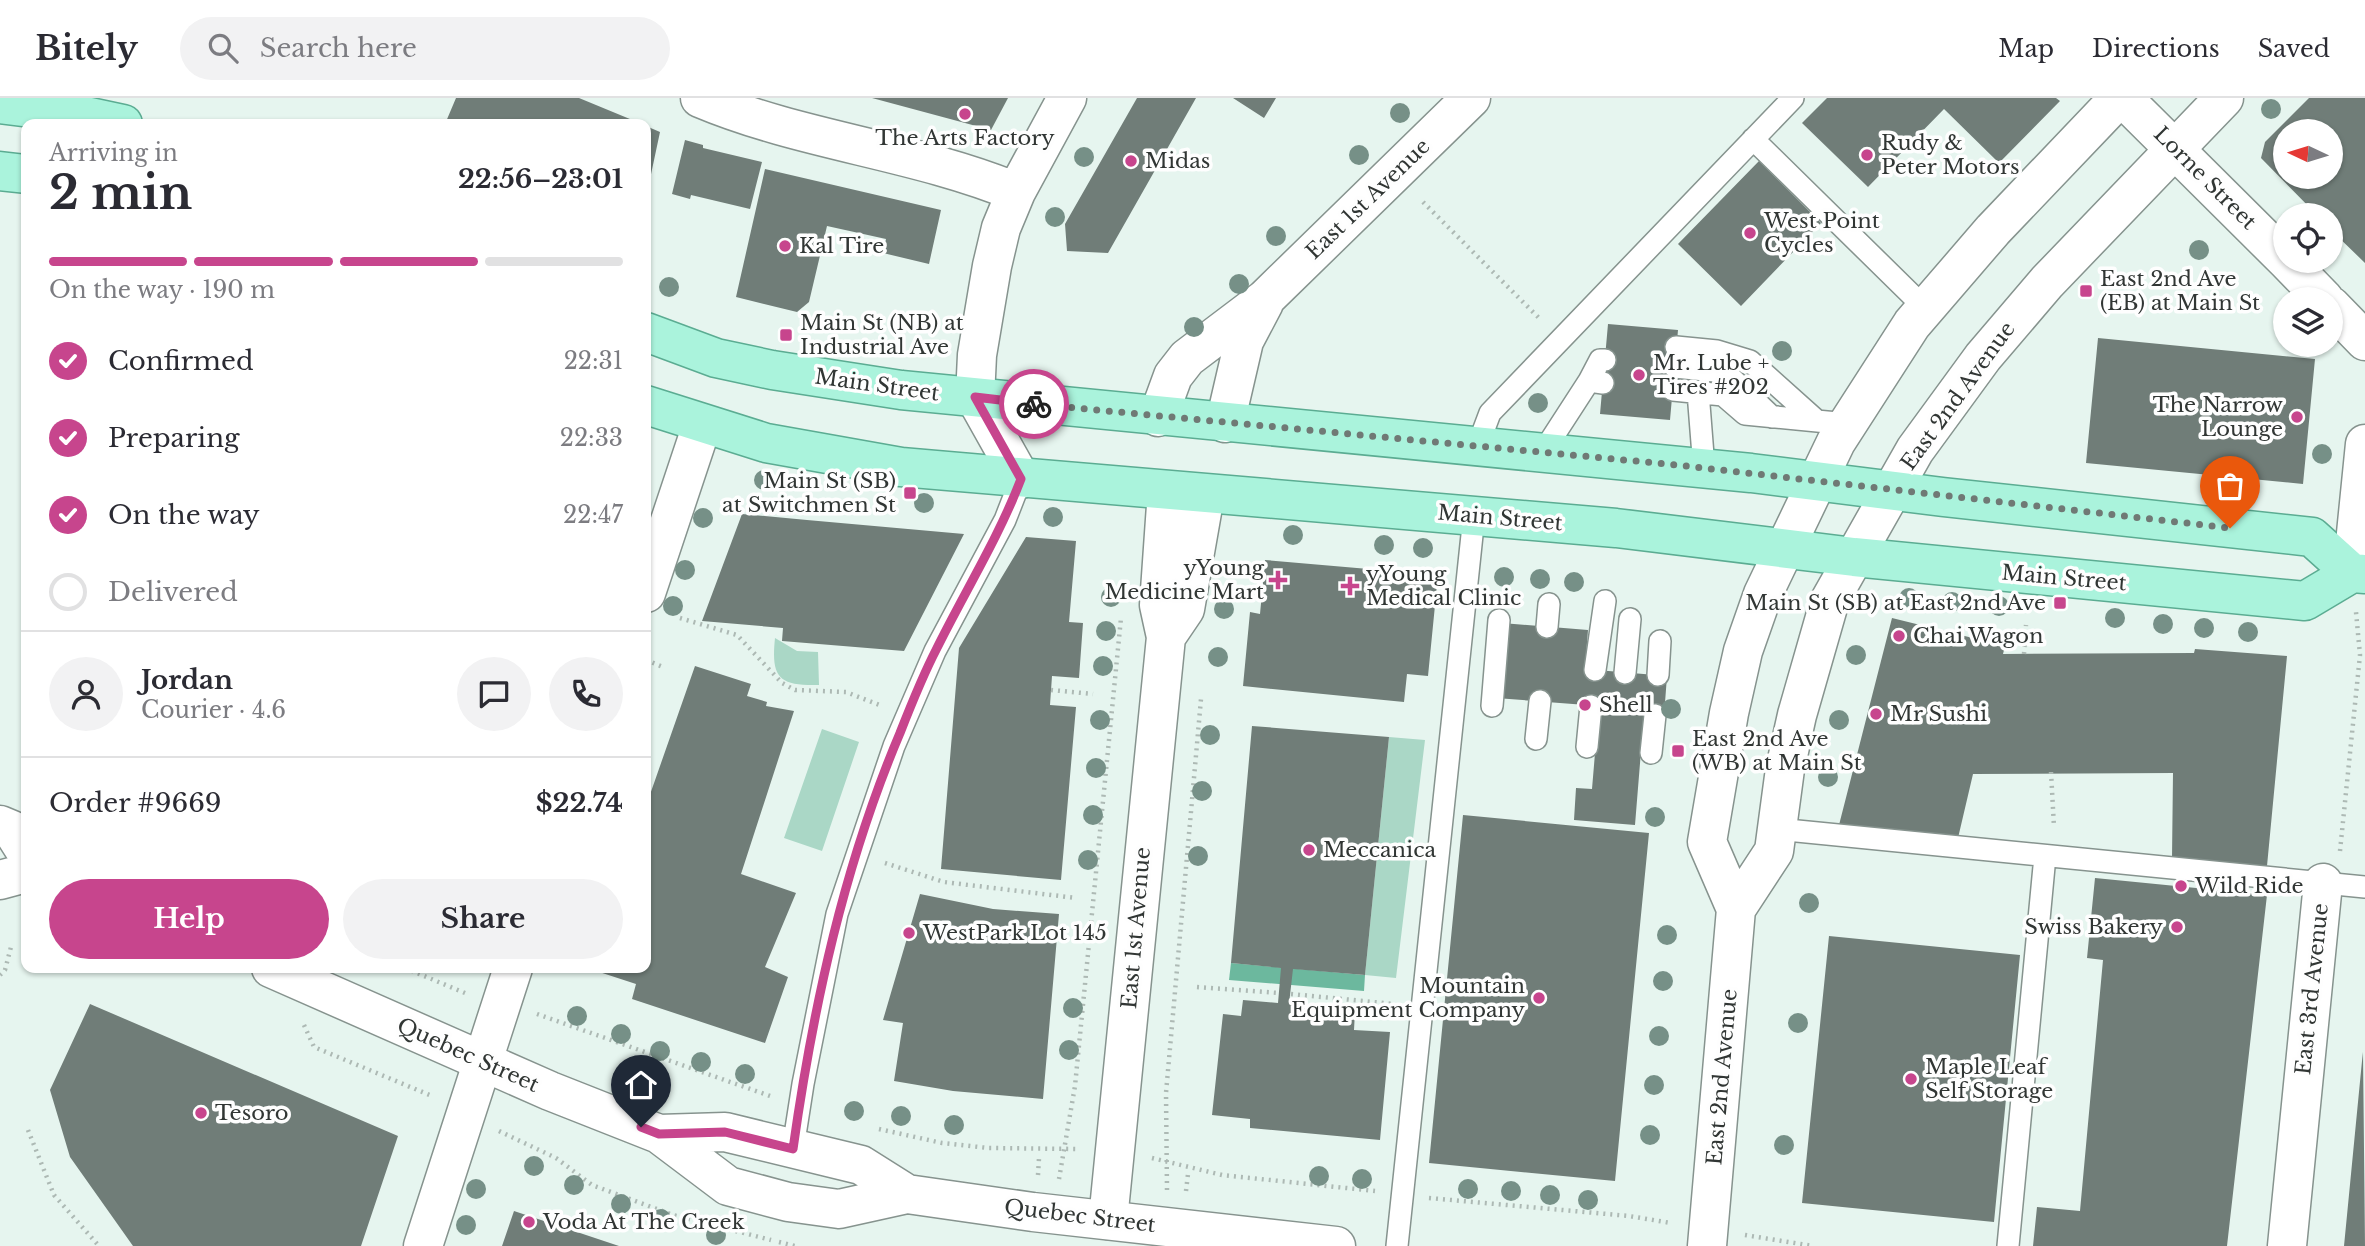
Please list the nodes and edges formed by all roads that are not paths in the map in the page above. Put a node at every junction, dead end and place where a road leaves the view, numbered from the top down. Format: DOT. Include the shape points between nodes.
graph roads {
  1 [pos="1067,98"];
  2 [pos="1471,98"];
  3 [pos="1793,98"];
  4 [pos="2121,98"];
  5 [pos="2224,98"];
  6 [pos="723,102"];
  7 [pos="0,104"];
  8 [pos="99,119"];
  9 [pos="1754,139"];
  10 [pos="2175,149"];
  11 [pos="0,171"];
  12 [pos="21,173"];
  13 [pos="1016,192"];
  14 [pos="2273,247"];
  15 [pos="2299,273"];
  16 [pos="2312,287"];
  17 [pos="1265,299"];
  18 [pos="1925,308"];
  19 [pos="2343,318"];
  20 [pos="651,334"];
  21 [pos="2365,341"];
  22 [pos="1605,360"];
  23 [pos="1672,390"];
  24 [pos="1698,393"];
  25 [pos="975,397"];
  26 [pos="651,407"];
  27 [pos="1158,417"];
  28 [pos="1772,417"];
  29 [pos="1225,423"];
  30 [pos="1833,423"];
  31 [pos="702,425"];
  32 [pos="2365,444"];
  33 [pos="1478,445"];
  34 [pos="1543,452"];
  35 [pos="1704,468"];
  36 [pos="1021,479"];
  37 [pos="1817,481"];
  38 [pos="1167,491"];
  39 [pos="1891,491"];
  40 [pos="1205,495"];
  41 [pos="1474,516"];
  42 [pos="1785,547"];
  43 [pos="1854,557"];
  44 [pos="2359,574"];
  45 [pos="651,578"];
  46 [pos="1605,601"];
  47 [pos="1549,604"];
  48 [pos="1630,619"];
  49 [pos="1499,620"];
  50 [pos="1547,627"];
  51 [pos="1166,637"];
  52 [pos="1660,641"];
  53 [pos="1595,670"];
  54 [pos="1625,673"];
  55 [pos="1658,676"];
  56 [pos="1540,701"];
  57 [pos="1492,706"];
  58 [pos="1591,706"];
  59 [pos="1655,715"];
  60 [pos="1536,739"];
  61 [pos="1587,747"];
  62 [pos="1651,753"];
  63 [pos="0,825"];
  64 [pos="1777,829"];
  65 [pos="21,844"];
  66 [pos="2050,857"];
  67 [pos="21,874"];
  68 [pos="0,880"];
  69 [pos="2323,883"];
  70 [pos="2365,887"];
  71 [pos="1736,909"];
  72 [pos="282,973"];
  73 [pos="511,973"];
  74 [pos="483,1060"];
  75 [pos="659,1134"];
  76 [pos="793,1149"];
  77 [pos="907,1194"];
  78 [pos="1108,1220"];
  79 [pos="423,1246"];
  80 [pos="1336,1246"];
  81 [pos="1397,1246"];
  82 [pos="1707,1246"];
  83 [pos="2008,1246"];
  84 [pos="2287,1246"];
  1 -- 13 [label="main road"];
  2 -- 17 [label="main road, East 1st Avenue"];
  3 -- 9 [label="lane"];
  4 -- 10 [label="main road, Lorne Street"];
  4 -- 18 [label="main road, East 2nd Avenue" via="1993,230"];
  5 -- 10 [label="main road, East 2nd Avenue"];
  6 -- 13 [label="main road" via="774,125 956,169"];
  7 -- 8 [label="main road"];
  9 -- 18 [label="lane"];
  9 -- 33 [label="lane" via="1490,413"];
  10 -- 14 [label="main road, Lorne Street"];
  10 -- 39 [label="main road, East 2nd Avenue" via="1983,356"];
  11 -- 12 [label="main road"];
  13 -- 25 [label="main road" via="992,266"];
  15 -- 16 [label="main road, Lorne Street"];
  17 -- 27 [label="main road, East 1st Avenue" via="1187,358 1173,376"];
  17 -- 29 [label="main road, East 1st Avenue" via="1244,341"];
  18 -- 30 [label="main road, East 2nd Avenue"];
  19 -- 21 [label="main road"];
  20 -- 25 [label="main road, Main Street" via="716,358 772,370"];
  22 -- 34 [label="lane" via="1600,360 1596,382"];
  23 -- 24 [label="lane"];
  24 -- 28 [label="lane" via="1723,395 1745,414"];
  24 -- 35 [label="lane"];
  25 -- 27 [label="main road, Main Street"];
  25 -- 36 [label="main road"];
  26 -- 31 [label="main road, Main Street"];
  27 -- 29 [label="main road, Main Street"];
  28 -- 30 [label="lane"];
  28 -- 30 [label="lane" via="1725,372 1675,357 1717,351 1749,361"];
  29 -- 33 [label="main road, Main Street"];
  30 -- 37 [label="main road, East 2nd Avenue"];
  31 -- 36 [label="main road, Main Street" via="823,456"];
  31 -- 45 [label="main road"];
  32 -- 44 [label="main road"];
  33 -- 34 [label="main road, Main Street"];
  34 -- 35 [label="main road, Main Street"];
  35 -- 37 [label="main road, Main Street"];
  36 -- 38 [label="main road, Main Street"];
  36 -- 76 [label="lane" via="907,716 837,915"];
  37 -- 39 [label="main road, Main Street"];
  37 -- 42 [label="main road, East 2nd Avenue"];
  38 -- 40 [label="main road, Main Street"];
  38 -- 51 [label="main road, East 1st Avenue" via="1159,605"];
  39 -- 43 [label="main road, East 2nd Avenue"];
  39 -- 44 [label="main road, Main Street" via="2312,537"];
  40 -- 41 [label="main road, Main Street"];
  40 -- 51 [label="main road, East 1st Avenue" via="1185,609"];
  41 -- 42 [label="main road, Main Street"];
  41 -- 81 [label="lane"];
  42 -- 43 [label="main road, Main Street"];
  42 -- 71 [label="main road, East 2nd Avenue" via="1743,652 1707,842"];
  43 -- 44 [label="main road, Main Street" via="2305,601"];
  43 -- 64 [label="main road, East 2nd Avenue" via="1830,600 1811,663 1785,769"];
  46 -- 53 [label="lane"];
  47 -- 50 [label="lane"];
  48 -- 54 [label="lane"];
  49 -- 57 [label="lane"];
  51 -- 78 [label="main road, East 1st Avenue"];
  52 -- 55 [label="lane"];
  56 -- 60 [label="lane"];
  58 -- 61 [label="lane"];
  59 -- 62 [label="lane"];
  63 -- 65 [label="main road" via="12,830"];
  64 -- 66 [label="lane"];
  64 -- 71 [label="main road, East 2nd Avenue" via="1774,851"];
  66 -- 69 [label="lane"];
  66 -- 83 [label="lane"];
  67 -- 68 [label="main road"];
  69 -- 70 [label="lane"];
  69 -- 84 [label="main road, East 3rd Avenue"];
  71 -- 82 [label="main road, East 2nd Avenue"];
  72 -- 74 [label="main road, Quebec Street"];
  73 -- 74 [label="main road"];
  74 -- 75 [label="main road, Quebec Street"];
  74 -- 79 [label="main road"];
  75 -- 76 [label="main road, Quebec Street" via="725,1132"];
  75 -- 77 [label="main road, Quebec Street" via="728,1186 788,1202 839,1209"];
  76 -- 77 [label="main road, Quebec Street" via="861,1165"];
  77 -- 78 [label="main road, Quebec Street"];
  78 -- 80 [label="main road, Quebec Street"];
}
